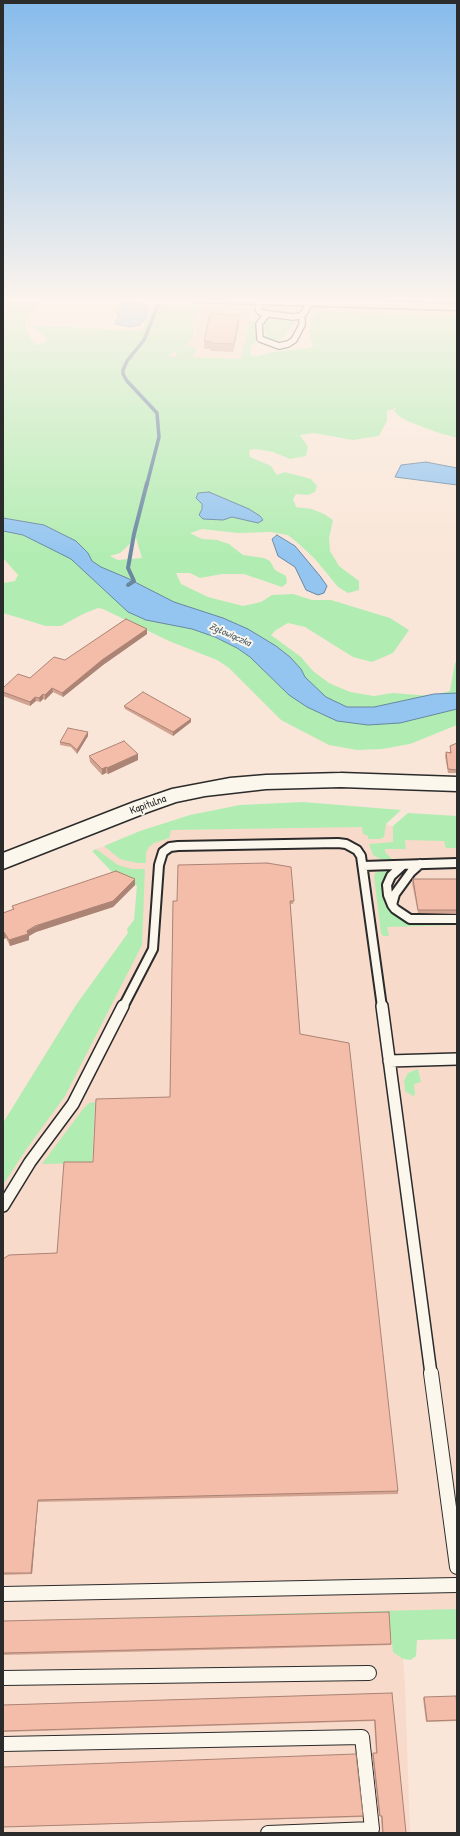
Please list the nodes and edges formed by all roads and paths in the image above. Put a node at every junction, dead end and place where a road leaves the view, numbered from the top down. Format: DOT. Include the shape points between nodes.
graph roads {
  1 [pos="300,781"];
  2 [pos="457,784"];
  3 [pos="457,798"];
  4 [pos="3,861"];
  5 [pos="457,863"];
  6 [pos="420,864"];
  7 [pos="403,865"];
  8 [pos="363,866"];
  9 [pos="392,905"];
  10 [pos="457,919"];
  11 [pos="457,1059"];
  12 [pos="389,1060"];
  13 [pos="3,1206"];
  14 [pos="457,1567"];
  15 [pos="457,1585"];
  16 [pos="3,1594"];
  17 [pos="369,1673"];
  18 [pos="3,1678"];
  19 [pos="3,1744"];
  20 [pos="268,1833"];
  1 -- 2 [label="street, Kapitulna" via="356,780"];
  1 -- 3 [label="street, Kapitulna" via="366,792"];
  1 -- 4 [label="street, Kapitulna" via="230,784 172,796"];
  5 -- 6 [label="lane"];
  6 -- 7 [label="lane"];
  6 -- 9 [label="lane" via="398,890"];
  7 -- 8 [label="lane"];
  7 -- 9 [label="lane" via="391,876 387,885"];
  8 -- 12 [label="lane"];
  8 -- 13 [label="lane" via="357,850 342,843 178,846 170,847 163,852 159,865 153,949 73,1104 30,1162"];
  9 -- 10 [label="lane" via="400,914 410,919"];
  11 -- 12 [label="lane"];
  12 -- 14 [label="lane"];
  15 -- 16 [label="lane"];
  17 -- 18 [label="lane"];
  19 -- 20 [label="lane" via="362,1736 372,1829"];
}
